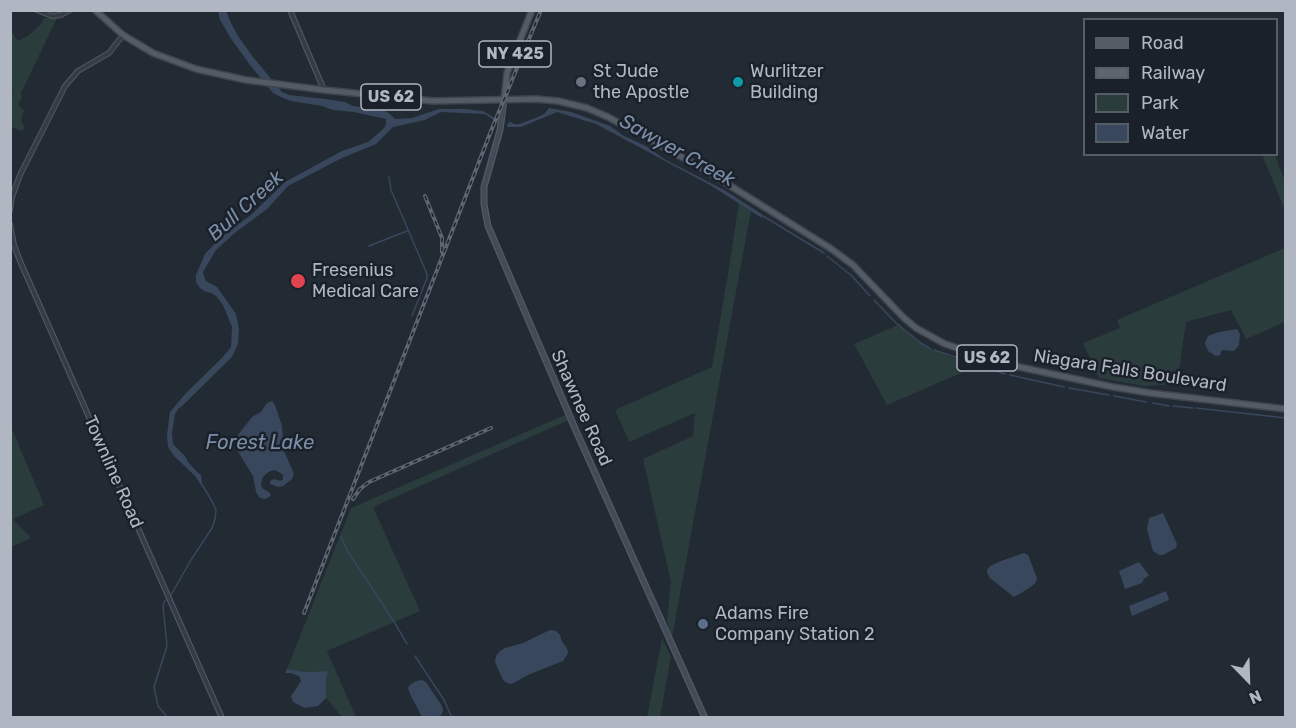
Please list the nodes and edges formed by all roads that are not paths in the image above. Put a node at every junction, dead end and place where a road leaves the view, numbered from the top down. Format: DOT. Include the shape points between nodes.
graph roads {
  1 [pos="37,10"];
  2 [pos="70,10"];
  3 [pos="95,10"];
  4 [pos="290,10"];
  5 [pos="532,10"];
  6 [pos="123,35"];
  7 [pos="324,90"];
  8 [pos="504,100"];
  9 [pos="11,205"];
  10 [pos="10,210"];
  11 [pos="10,224"];
  12 [pos="1286,409"];
  13 [pos="222,717"];
  14 [pos="705,717"];
  1 -- 2 [label="street" via="52,16"];
  3 -- 6 [label="main road, Niagara Falls Boulevard / US 62"];
  4 -- 7 [label="street"];
  5 -- 8 [label="main road, NY 425" via="507,73"];
  6 -- 7 [label="main road, Niagara Falls Boulevard / US 62" via="176,62 217,74"];
  6 -- 9 [label="street" via="109,53 78,71 65,86 20,175"];
  7 -- 8 [label="main road, Niagara Falls Boulevard / US 62" via="433,101"];
  8 -- 12 [label="main road, Niagara Falls Boulevard / US 62" via="547,100 587,108 687,160 837,252 904,318 945,344 1010,365 1113,387"];
  8 -- 14 [label="main road, Shawnee Road / NY 425" via="484,188 488,226"];
  9 -- 10 [label="street"];
  11 -- 13 [label="street, Townline Road" via="14,248"];
}
